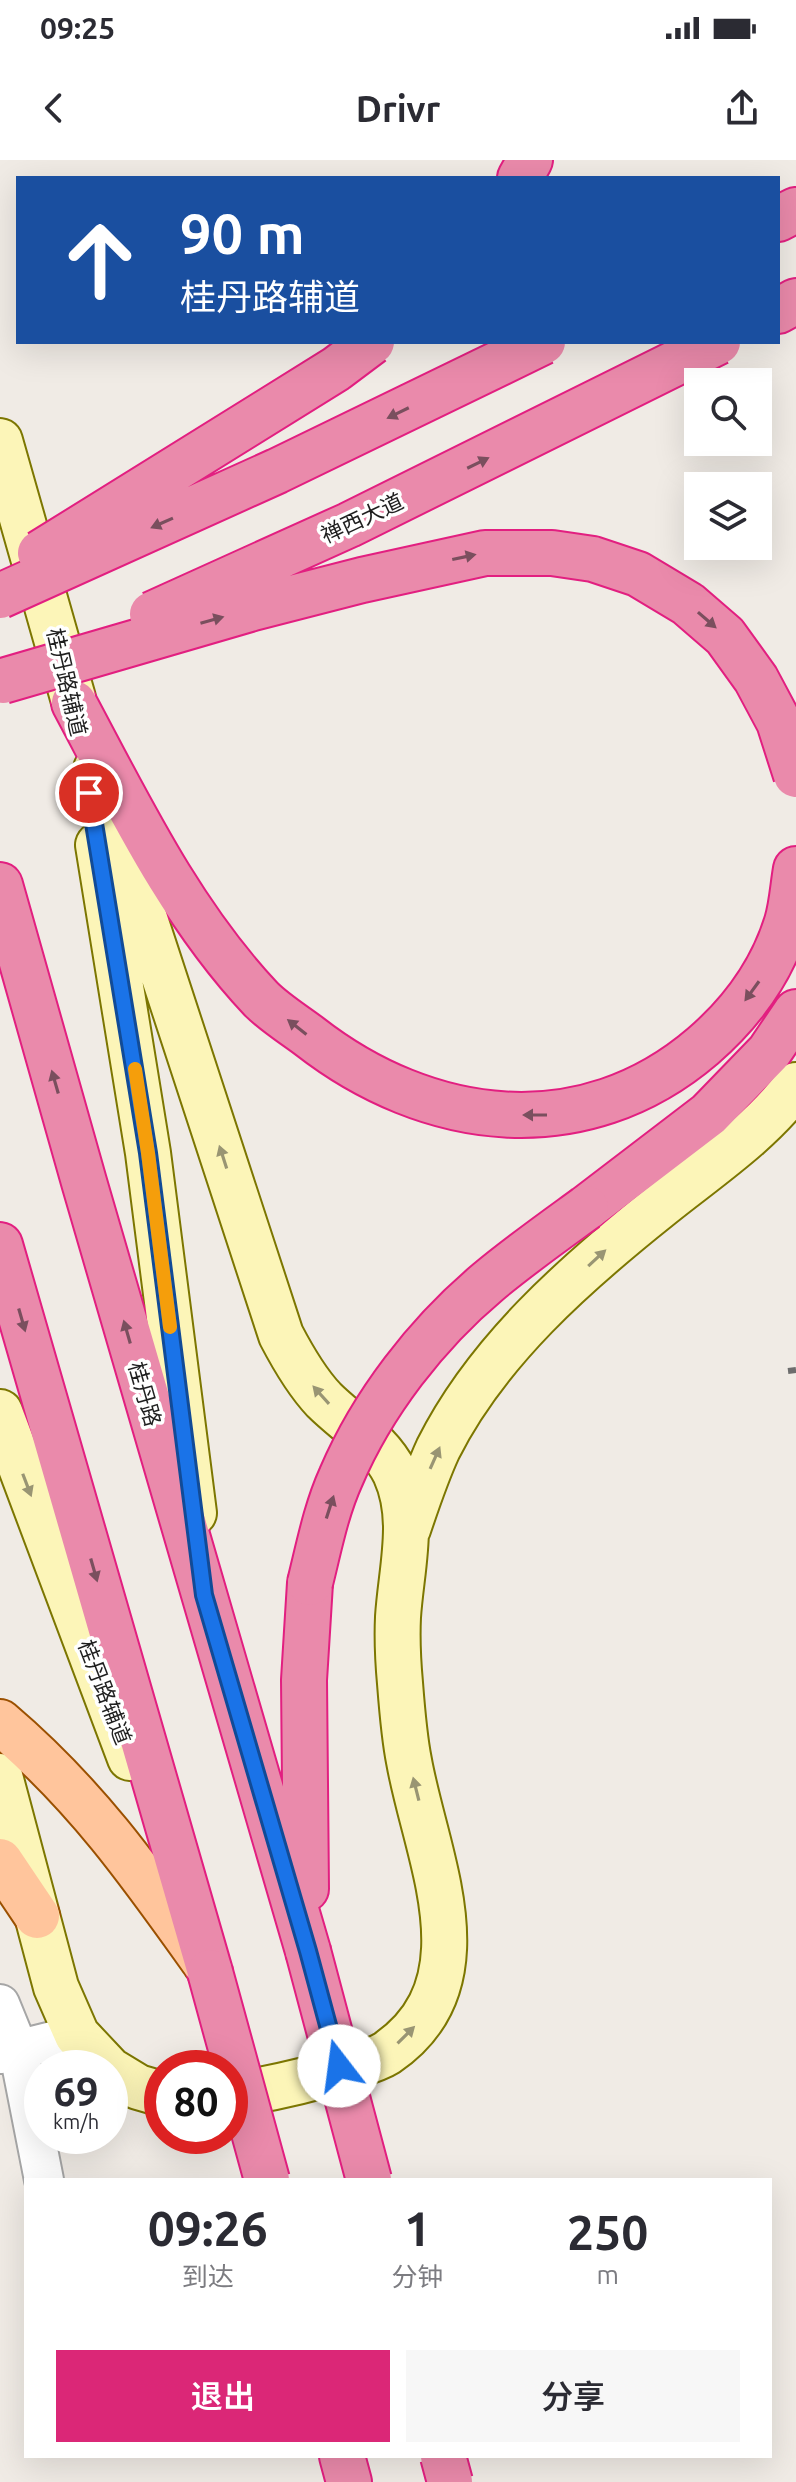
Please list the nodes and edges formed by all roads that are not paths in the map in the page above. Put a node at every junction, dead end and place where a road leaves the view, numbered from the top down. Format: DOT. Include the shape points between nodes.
graph roads {
  1 [pos="369,344"];
  2 [pos="539,344"];
  3 [pos="714,344"];
  4 [pos="0,441"];
  5 [pos="0,578"];
  6 [pos="0,596"];
  7 [pos="1,681"];
  8 [pos="74,703"];
  9 [pos="796,775"];
  10 [pos="796,869"];
  11 [pos="0,885"];
  12 [pos="796,1012"];
  13 [pos="796,1085"];
  14 [pos="0,1245"];
  15 [pos="0,1412"];
  16 [pos="407,1531"];
  17 [pos="204,1595"];
  18 [pos="0,1722"];
  19 [pos="0,1776"];
  20 [pos="0,1861"];
  21 [pos="37,1916"];
  22 [pos="308,1951"];
  23 [pos="210,1972"];
  24 [pos="0,2004"];
  25 [pos="77,2035"];
  26 [pos="91,2050"];
  27 [pos="9,2051"];
  28 [pos="248,2092"];
  29 [pos="43,2178"];
  30 [pos="266,2178"];
  31 [pos="368,2178"];
  32 [pos="343,2458"];
  33 [pos="444,2458"];
  34 [pos="349,2482"];
  35 [pos="450,2482"];
  1 -- 5 [label="highway, bridge"];
  2 -- 6 [label="highway, one-way, bridge" via="277,471"];
  7 -- 3 [label="highway, 禅西大道, one-way, bridge" via="349,525"];
  4 -- 8 [label="street, 桂丹路辅道"];
  7 -- 9 [label="highway, one-way, bridge" via="362,580 485,553 552,553 638,574 688,604 725,636 779,722"];
  10 -- 8 [label="highway, one-way" via="787,922 768,968 720,1031 679,1067 594,1106 555,1115 489,1114 434,1104 367,1075 263,1000 201,925 154,854"];
  16 -- 8 [label="street, one-way" via="403,1495 387,1457 323,1399 281,1335"];
  8 -- 17 [label="street, 桂丹路辅道" via="148,1153"];
  17 -- 11 [label="highway, 桂丹路, one-way"];
  22 -- 12 [label="highway, one-way, bridge" via="304,1749 310,1583 340,1477 366,1426 412,1361 486,1283 709,1114 769,1052"];
  16 -- 13 [label="street, one-way" via="439,1448 493,1366 603,1251 744,1138"];
  14 -- 23 [label="highway, one-way"];
  15 -- 23 [label="street, 桂丹路辅道, one-way"];
  28 -- 16 [label="street, one-way" via="279,2088 386,2054 412,2031 441,1980 446,1950 441,1906 409,1762 400,1684 398,1620"];
  17 -- 22 [label="highway, 桂丹路"];
  18 -- 23 [label="main road" via="75,1792 122,1847"];
  19 -- 21 [label="street"];
  20 -- 21 [label="main road"];
  21 -- 25 [label="street" via="56,1987"];
  22 -- 31 [label="highway, 桂丹路, bridge"];
  23 -- 30 [label="highway, bridge"];
  24 -- 27 [label="street"];
  25 -- 26 [label="street"];
  25 -- 27 [label="street"];
  27 -- 29 [label="street"];
  32 -- 34 [label="highway"];
  33 -- 35 [label="highway, bridge"];
}
